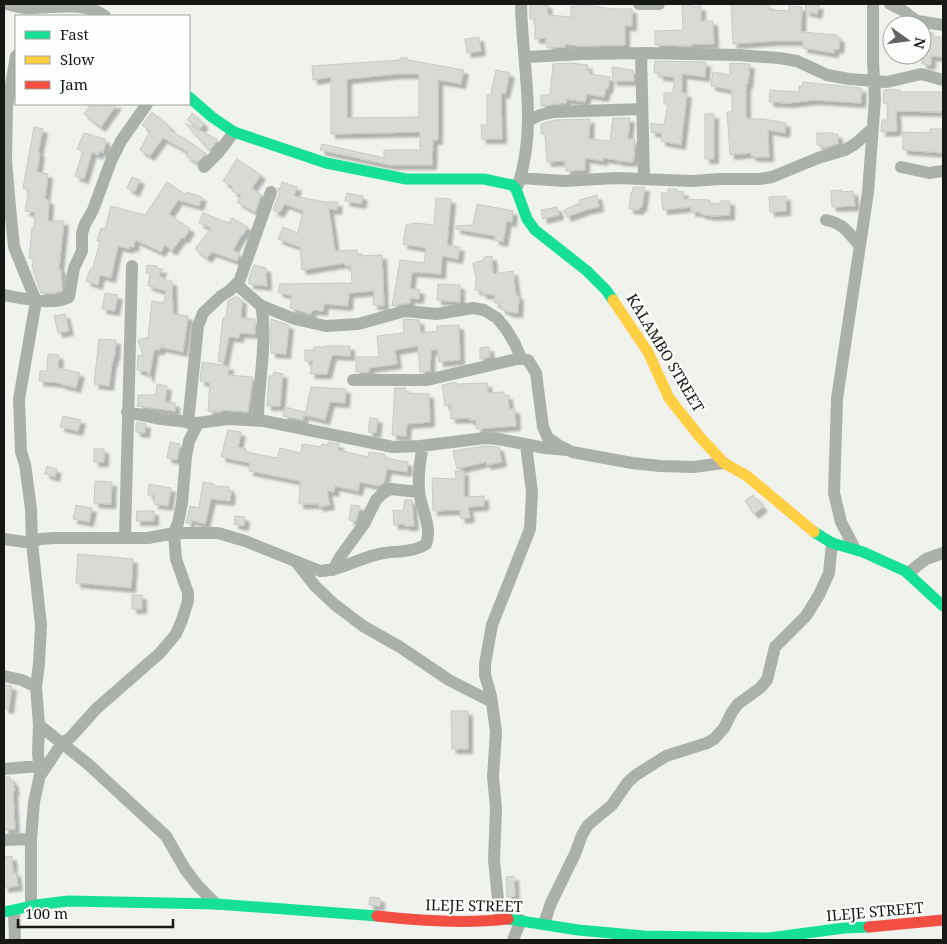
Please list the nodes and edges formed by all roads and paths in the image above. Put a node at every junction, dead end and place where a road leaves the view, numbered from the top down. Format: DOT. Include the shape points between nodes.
graph roads {
  1 [pos="6,4"];
  2 [pos="639,4"];
  3 [pos="659,4"];
  4 [pos="873,4"];
  5 [pos="890,4"];
  6 [pos="518,5"];
  7 [pos="100,11"];
  8 [pos="23,12"];
  9 [pos="943,25"];
  10 [pos="641,53"];
  11 [pos="526,58"];
  12 [pos="15,62"];
  13 [pos="943,80"];
  14 [pos="874,81"];
  15 [pos="190,98"];
  16 [pos="147,105"];
  17 [pos="642,109"];
  18 [pos="528,121"];
  19 [pos="872,129"];
  20 [pos="234,132"];
  21 [pos="204,167"];
  22 [pos="901,167"];
  23 [pos="943,171"];
  24 [pos="644,178"];
  25 [pos="518,184"];
  26 [pos="271,192"];
  27 [pos="826,220"];
  28 [pos="860,246"];
  29 [pos="132,266"];
  30 [pos="236,284"];
  31 [pos="4,295"];
  32 [pos="36,301"];
  33 [pos="261,305"];
  34 [pos="520,358"];
  35 [pos="353,380"];
  36 [pos="127,412"];
  37 [pos="258,420"];
  38 [pos="193,423"];
  39 [pos="526,445"];
  40 [pos="423,446"];
  41 [pos="567,450"];
  42 [pos="724,462"];
  43 [pos="419,492"];
  44 [pos="174,533"];
  45 [pos="125,537"];
  46 [pos="4,539"];
  47 [pos="32,543"];
  48 [pos="832,543"];
  49 [pos="855,549"];
  50 [pos="943,553"];
  51 [pos="297,563"];
  52 [pos="333,570"];
  53 [pos="908,573"];
  54 [pos="943,606"];
  55 [pos="4,676"];
  56 [pos="36,687"];
  57 [pos="492,702"];
  58 [pos="39,725"];
  59 [pos="62,743"];
  60 [pos="4,769"];
  61 [pos="40,771"];
  62 [pos="31,839"];
  63 [pos="4,840"];
  64 [pos="216,904"];
  65 [pos="31,906"];
  66 [pos="9,912"];
  67 [pos="500,919"];
  68 [pos="521,920"];
  69 [pos="943,920"];
  70 [pos="544,924"];
  71 [pos="768,939"];
  72 [pos="15,940"];
  73 [pos="513,940"];
  1 -- 8 [label="street"];
  2 -- 3 [label="street"];
  4 -- 14 [label="street"];
  5 -- 9 [label="street" via="917,21"];
  6 -- 11 [label="street"];
  7 -- 8 [label="street" via="77,7"];
  10 -- 11 [label="street"];
  10 -- 14 [label="street" via="779,58 796,61 827,75"];
  10 -- 17 [label="street"];
  11 -- 18 [label="street"];
  12 -- 32 [label="street" via="7,107 6,160 14,247"];
  13 -- 14 [label="street" via="921,74 887,82"];
  14 -- 19 [label="street"];
  15 -- 20 [label="street"];
  16 -- 32 [label="street" via="121,142 85,224 82,251 74,268 69,297"];
  17 -- 18 [label="street" via="554,112"];
  17 -- 24 [label="street"];
  18 -- 25 [label="street" via="527,145"];
  19 -- 24 [label="street" via="845,150 772,177 692,181"];
  19 -- 28 [label="street"];
  20 -- 21 [label="street"];
  20 -- 25 [label="street" via="326,163 384,175 414,179 497,180"];
  22 -- 23 [label="street" via="929,173"];
  24 -- 25 [label="street"];
  25 -- 42 [label="street, KALAMBO STREET" via="527,219 535,230 587,271 611,296 648,352 669,398 698,436"];
  26 -- 30 [label="street"];
  27 -- 28 [label="street" via="843,226"];
  28 -- 49 [label="street" via="838,399 834,493 841,522"];
  29 -- 36 [label="street"];
  30 -- 33 [label="street"];
  30 -- 38 [label="street" via="210,305 200,319"];
  31 -- 32 [label="street"];
  32 -- 47 [label="street" via="19,399 21,452 31,509"];
  33 -- 34 [label="street" via="296,319 332,326 358,324 405,311 437,314 473,308 497,318 515,344"];
  33 -- 37 [label="street" via="263,340"];
  34 -- 35 [label="street" via="427,380"];
  34 -- 41 [label="street" via="528,360 536,372 543,427 548,438"];
  36 -- 38 [label="street"];
  36 -- 45 [label="street"];
  37 -- 38 [label="street"];
  37 -- 40 [label="street" via="385,446"];
  38 -- 44 [label="street" via="183,469 182,504"];
  39 -- 40 [label="street" via="485,438"];
  39 -- 41 [label="street"];
  39 -- 57 [label="street" via="532,492 530,529 488,642 485,675"];
  40 -- 43 [label="street"];
  41 -- 42 [label="street" via="660,466 693,467"];
  42 -- 48 [label="street, KALAMBO STREET" via="747,476 816,534"];
  43 -- 52 [label="street" via="391,489 382,494"];
  43 -- 52 [label="street" via="429,532 426,544 417,549 359,559"];
  44 -- 45 [label="street" via="148,538"];
  44 -- 51 [label="street" via="229,535"];
  44 -- 59 [label="street" via="176,559 188,595 176,634 160,653"];
  45 -- 47 [label="street" via="55,538"];
  46 -- 47 [label="street"];
  47 -- 56 [label="street" via="41,625"];
  48 -- 49 [label="street, KALAMBO STREET"];
  48 -- 70 [label="street" via="826,580 806,616 775,647 767,680 738,704 714,740 666,756 636,775 612,805 588,825"];
  49 -- 53 [label="street, KALAMBO STREET"];
  50 -- 53 [label="street" via="926,559"];
  51 -- 52 [label="street" via="320,571"];
  51 -- 57 [label="street" via="321,592 363,626 449,680"];
  53 -- 54 [label="street, KALAMBO STREET"];
  55 -- 56 [label="street"];
  56 -- 58 [label="street"];
  57 -- 67 [label="street" via="496,732 494,860"];
  58 -- 59 [label="street"];
  58 -- 61 [label="street"];
  59 -- 61 [label="street"];
  59 -- 64 [label="street" via="166,836 198,886"];
  60 -- 61 [label="street"];
  61 -- 62 [label="street"];
  62 -- 63 [label="street"];
  62 -- 65 [label="street"];
  64 -- 65 [label="street, ILEJE STREET" via="68,901"];
  64 -- 67 [label="street, ILEJE STREET" via="415,920 484,922"];
  65 -- 66 [label="street, ILEJE STREET"];
  66 -- 72 [label="street"];
  67 -- 68 [label="street, ILEJE STREET"];
  68 -- 70 [label="street, ILEJE STREET"];
  68 -- 73 [label="street"];
  69 -- 71 [label="street, ILEJE STREET" via="844,928"];
  70 -- 71 [label="street, ILEJE STREET" via="644,936"];
}
